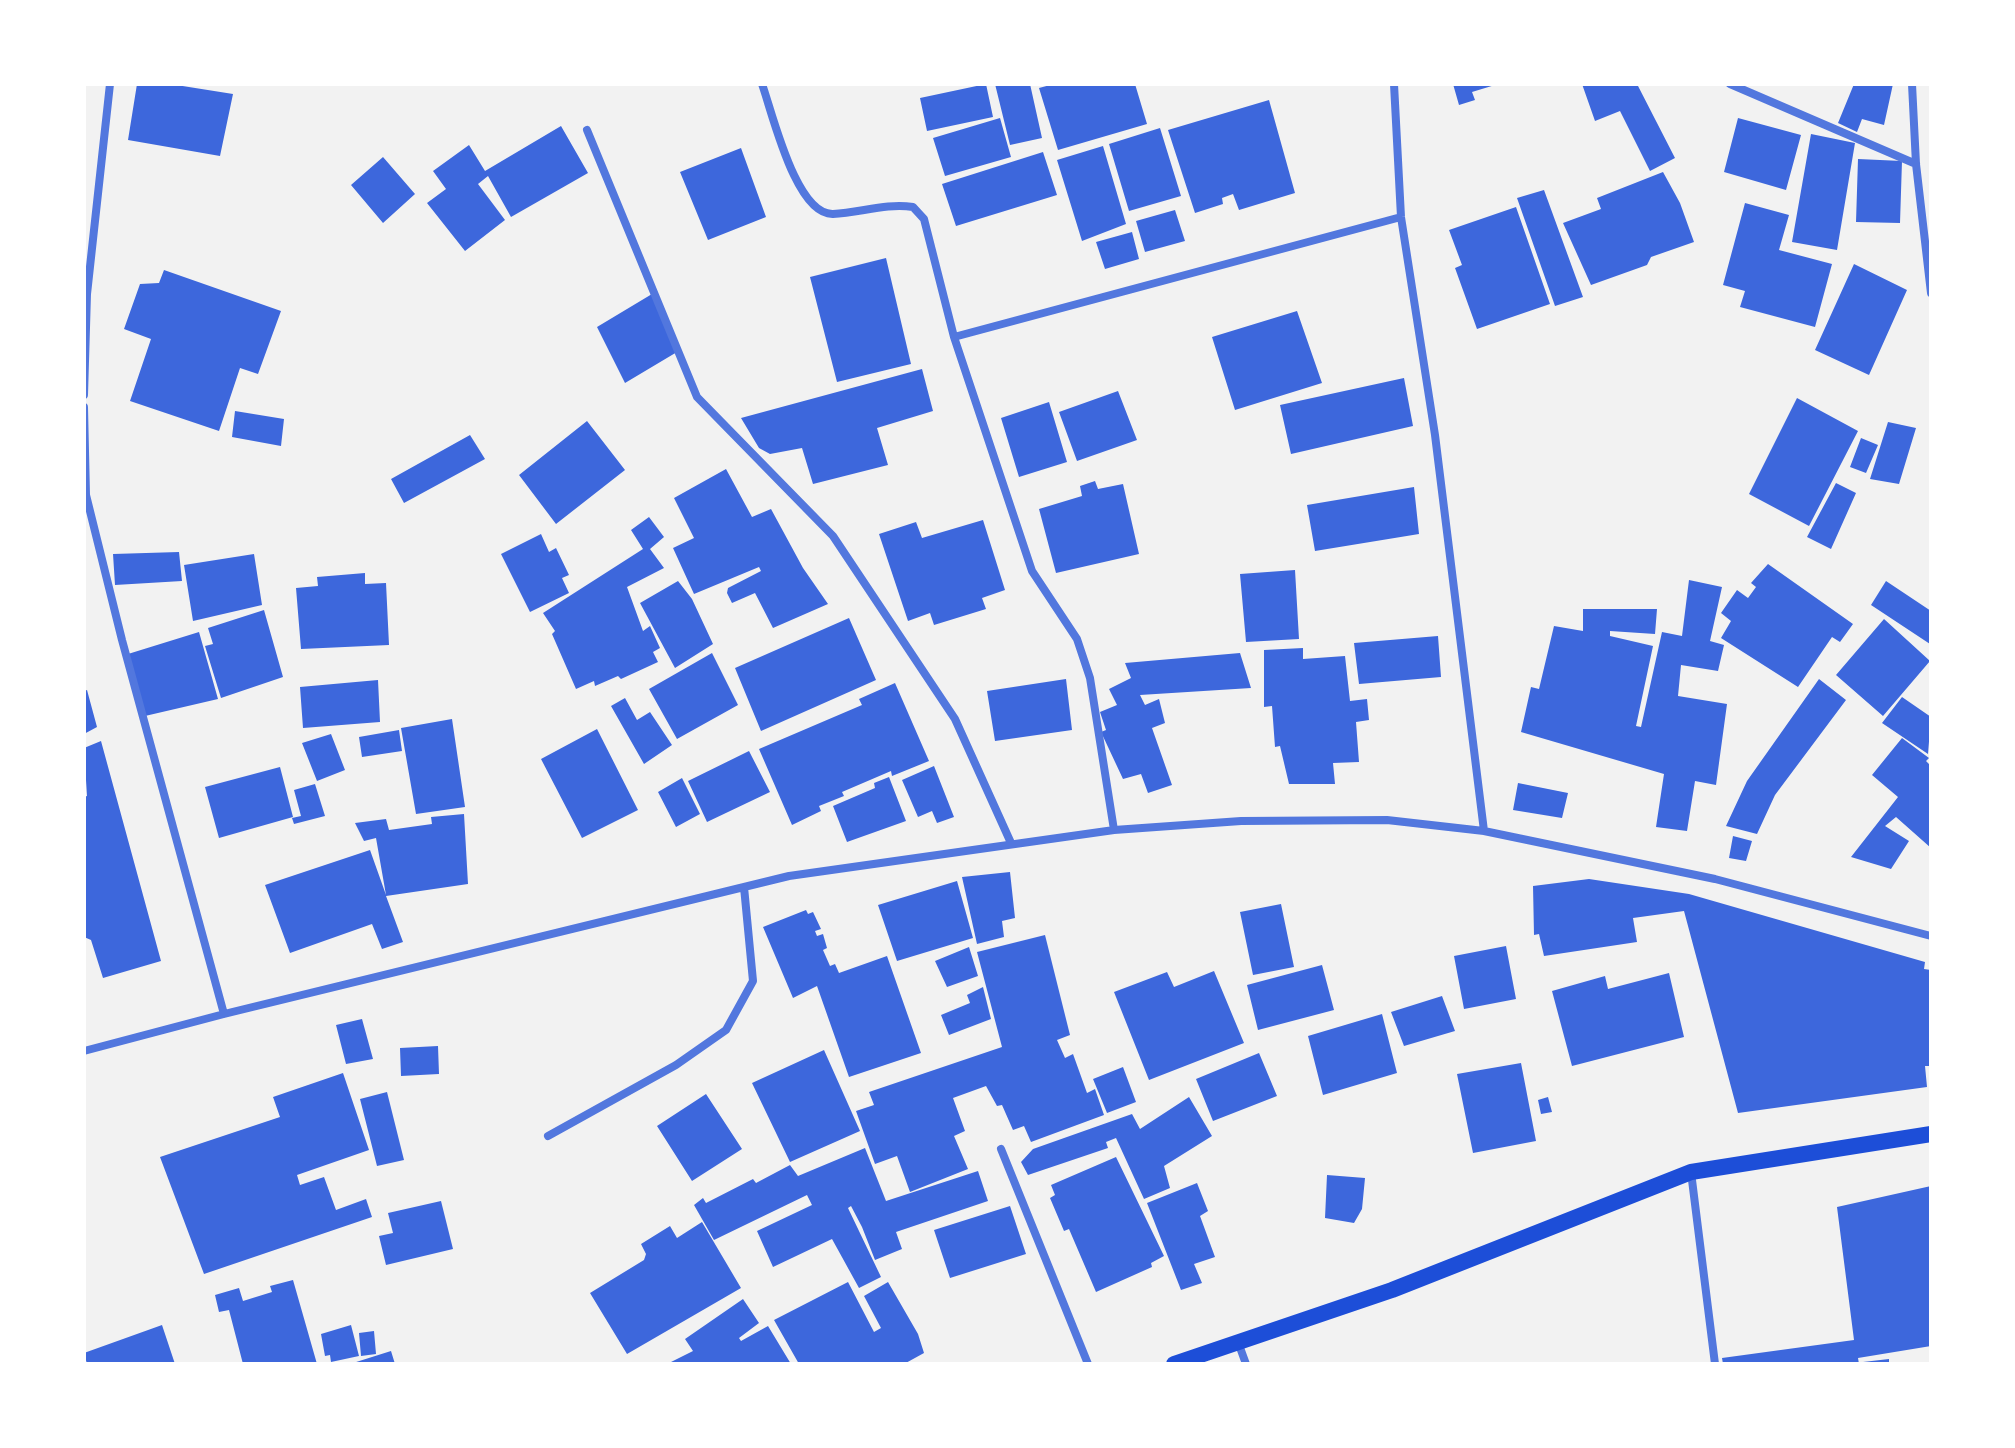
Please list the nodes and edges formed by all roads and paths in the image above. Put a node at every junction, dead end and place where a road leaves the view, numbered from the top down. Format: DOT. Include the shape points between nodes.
graph roads {
  1 [pos="110,84"];
  2 [pos="762,84"];
  3 [pos="1394,84"];
  4 [pos="1730,84"];
  5 [pos="1912,84"];
  6 [pos="587,130"];
  7 [pos="1916,164"];
  8 [pos="1401,217"];
  9 [pos="1931,293"];
  10 [pos="954,337"];
  11 [pos="84,395"];
  12 [pos="84,407"];
  13 [pos="85,495"];
  14 [pos="1114,830"];
  15 [pos="1484,831"];
  16 [pos="1011,843"];
  17 [pos="744,887"];
  18 [pos="1931,936"];
  19 [pos="224,1014"];
  20 [pos="84,1051"];
  21 [pos="1931,1134"];
  22 [pos="548,1136"];
  23 [pos="1001,1149"];
  24 [pos="1691,1172"];
  25 [pos="1237,1342"];
  26 [pos="1088,1364"];
  27 [pos="1174,1364"];
  28 [pos="1246,1364"];
  29 [pos="1715,1364"];
  1 -- 11 [label="street" via="87,294"];
  2 -- 10 [label="street" via="801,194 816,211 831,214 895,204 913,207 924,219"];
  3 -- 8 [label="street"];
  4 -- 7 [label="street"];
  5 -- 7 [label="street"];
  6 -- 16 [label="street" via="697,397 833,536 955,719"];
  7 -- 9 [label="street"];
  8 -- 10 [label="street"];
  8 -- 15 [label="street" via="1435,435"];
  10 -- 14 [label="street" via="1032,571 1077,639 1090,678"];
  12 -- 13 [label="street"];
  13 -- 19 [label="street"];
  14 -- 15 [label="street" via="1241,821 1387,820"];
  14 -- 16 [label="street"];
  15 -- 18 [label="street" via="1715,879"];
  16 -- 17 [label="street"];
  17 -- 19 [label="street"];
  17 -- 22 [label="street" via="753,981 726,1030 676,1065"];
  19 -- 20 [label="street"];
  21 -- 24 [label="main road"];
  23 -- 26 [label="street"];
  24 -- 25 [label="main road" via="1392,1290"];
  24 -- 29 [label="street"];
  25 -- 27 [label="main road"];
  25 -- 28 [label="street"];
}
